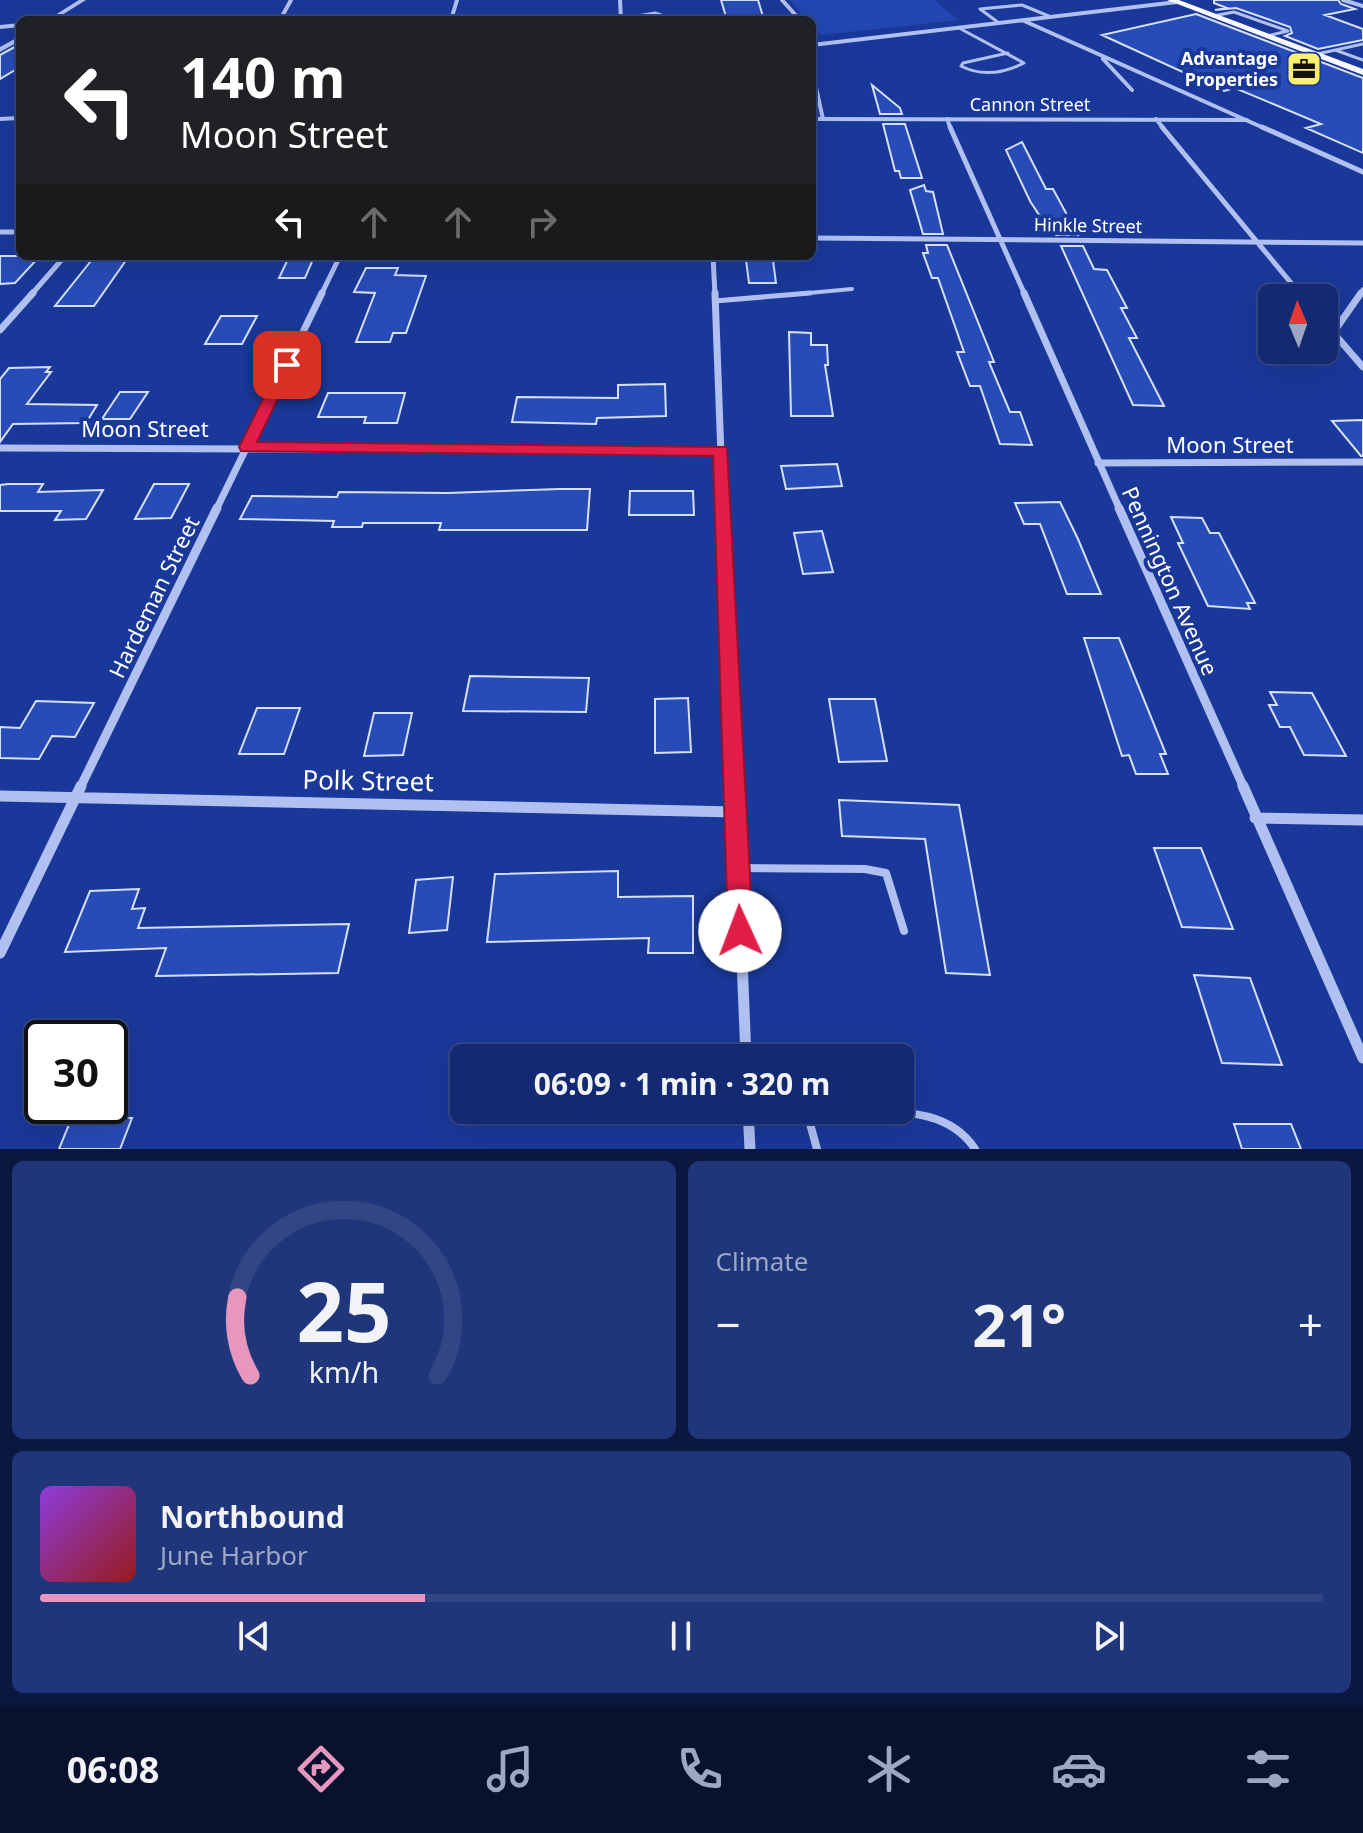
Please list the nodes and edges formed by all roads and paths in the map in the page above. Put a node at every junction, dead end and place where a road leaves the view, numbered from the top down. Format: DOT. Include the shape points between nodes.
graph roads {
  1 [pos="83,0"];
  2 [pos="782,0"];
  3 [pos="1343,0"];
  4 [pos="1174,1"];
  5 [pos="1363,6"];
  6 [pos="57,16"];
  7 [pos="638,16"];
  8 [pos="664,16"];
  9 [pos="798,16"];
  10 [pos="1213,16"];
  11 [pos="1051,17"];
  12 [pos="1022,20"];
  13 [pos="999,23"];
  14 [pos="959,28"];
  15 [pos="1267,36"];
  16 [pos="1363,44"];
  17 [pos="816,45"];
  18 [pos="1335,50"];
  19 [pos="1008,53"];
  20 [pos="1317,54"];
  21 [pos="1100,56"];
  22 [pos="1363,60"];
  23 [pos="1360,69"];
  24 [pos="816,88"];
  25 [pos="1132,90"];
  26 [pos="816,119"];
  27 [pos="823,119"];
  28 [pos="947,119"];
  29 [pos="1156,119"];
  30 [pos="1247,120"];
  31 [pos="1363,172"];
  32 [pos="816,238"];
  33 [pos="1001,239"];
  34 [pos="1259,242"];
  35 [pos="1363,243"];
  36 [pos="61,260"];
  37 [pos="338,260"];
  38 [pos="713,260"];
  39 [pos="1293,284"];
  40 [pos="852,289"];
  41 [pos="1363,290"];
  42 [pos="715,301"];
  43 [pos="1338,326"];
  44 [pos="0,330"];
  45 [pos="1338,339"];
  46 [pos="1363,367"];
  47 [pos="247,447"];
  48 [pos="0,448"];
  49 [pos="721,451"];
  50 [pos="1363,462"];
  51 [pos="1098,463"];
  52 [pos="78,795"];
  53 [pos="0,796"];
  54 [pos="735,812"];
  55 [pos="1255,818"];
  56 [pos="1363,820"];
  57 [pos="738,868"];
  58 [pos="904,931"];
  59 [pos="0,953"];
  60 [pos="745,1044"];
  61 [pos="1363,1058"];
  62 [pos="914,1115"];
  63 [pos="749,1124"];
  64 [pos="810,1124"];
  65 [pos="750,1149"];
  66 [pos="817,1149"];
  67 [pos="975,1149"];
  1 -- 6 [label="street"];
  2 -- 9 [label="street"];
  3 -- 5 [label="street"];
  4 -- 10 [label="main road"];
  4 -- 11 [label="street"];
  7 -- 8 [label="lane"];
  10 -- 15 [label="main road"];
  10 -- 15 [label="lane" via="1234,12 1288,31"];
  11 -- 12 [label="street"];
  11 -- 13 [label="lane" via="1022,5 980,9"];
  12 -- 13 [label="street"];
  12 -- 21 [label="street"];
  13 -- 14 [label="street"];
  14 -- 17 [label="street"];
  14 -- 19 [label="lane"];
  15 -- 20 [label="main road"];
  16 -- 18 [label="lane"];
  18 -- 20 [label="lane"];
  18 -- 22 [label="lane"];
  19 -- 19 [label="lane" via="1024,63 983,74 961,66"];
  20 -- 23 [label="main road"];
  21 -- 25 [label="street"];
  21 -- 30 [label="street"];
  24 -- 27 [label="street"];
  26 -- 27 [label="street, Cannon Street"];
  27 -- 28 [label="street, Cannon Street"];
  28 -- 29 [label="street, Cannon Street"];
  28 -- 33 [label="street, Pennington Avenue"];
  29 -- 30 [label="street, Cannon Street"];
  29 -- 34 [label="street"];
  30 -- 31 [label="street"];
  32 -- 33 [label="street, Hinkle Street"];
  33 -- 34 [label="street, Hinkle Street"];
  33 -- 51 [label="street, Pennington Avenue"];
  34 -- 35 [label="street, Hinkle Street"];
  34 -- 39 [label="street"];
  36 -- 44 [label="street"];
  37 -- 47 [label="street, Hardeman Street"];
  38 -- 42 [label="street"];
  40 -- 42 [label="lane"];
  41 -- 43 [label="street"];
  42 -- 49 [label="street"];
  45 -- 46 [label="street"];
  47 -- 48 [label="street, Moon Street"];
  47 -- 49 [label="street, Moon Street"];
  47 -- 52 [label="street, Hardeman Street"];
  49 -- 54 [label="street"];
  50 -- 51 [label="street, Moon Street"];
  51 -- 55 [label="street, Pennington Avenue"];
  52 -- 53 [label="street, Polk Street"];
  52 -- 54 [label="street, Polk Street"];
  52 -- 59 [label="street, Hardeman Street"];
  54 -- 57 [label="street"];
  55 -- 56 [label="street"];
  55 -- 61 [label="street, Pennington Avenue"];
  57 -- 58 [label="lane" via="886,873"];
  57 -- 60 [label="street"];
  62 -- 67 [label="lane" via="957,1124"];
  63 -- 65 [label="street"];
  64 -- 66 [label="lane"];
}
